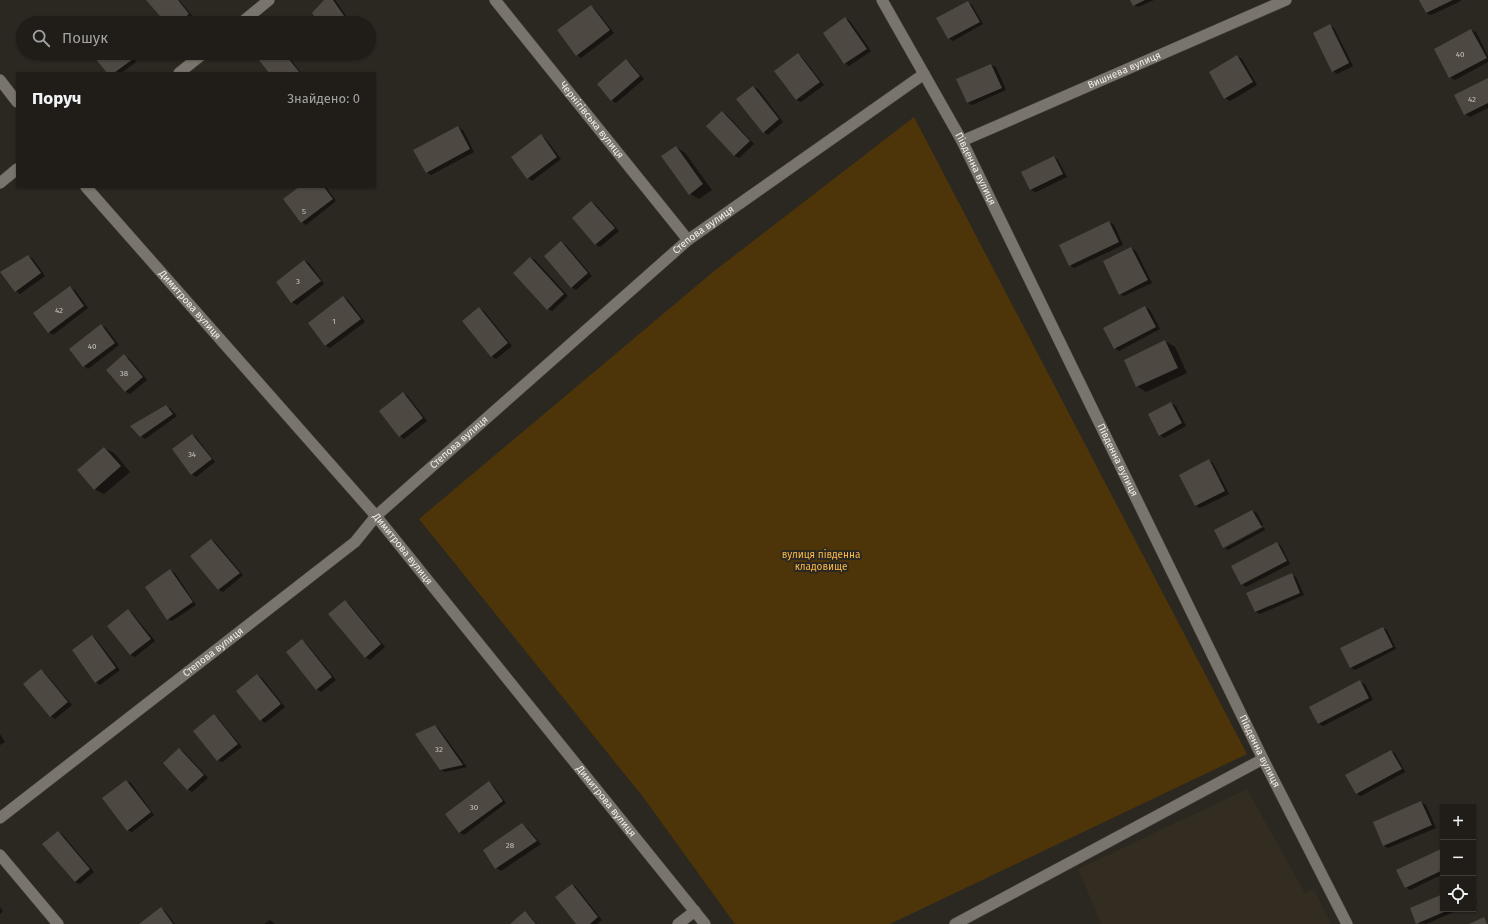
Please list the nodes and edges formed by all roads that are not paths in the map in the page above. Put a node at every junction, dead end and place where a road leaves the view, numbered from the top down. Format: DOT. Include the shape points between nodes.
graph roads {
  1 [pos="269,0"];
  2 [pos="495,0"];
  3 [pos="882,0"];
  4 [pos="1286,0"];
  5 [pos="250,16"];
  6 [pos="195,60"];
  7 [pos="180,72"];
  8 [pos="924,74"];
  9 [pos="0,80"];
  10 [pos="16,101"];
  11 [pos="962,141"];
  12 [pos="16,170"];
  13 [pos="0,183"];
  14 [pos="87,188"];
  15 [pos="688,240"];
  16 [pos="376,516"];
  17 [pos="1263,759"];
  18 [pos="0,818"];
  19 [pos="0,855"];
  20 [pos="695,911"];
  21 [pos="58,924"];
  22 [pos="678,924"];
  23 [pos="705,924"];
  24 [pos="956,924"];
  25 [pos="1347,924"];
  1 -- 5 [label="street"];
  2 -- 15 [label="street, Чернігівська вулиця"];
  3 -- 8 [label="street, Південна вулиця"];
  4 -- 11 [label="street, Вишнева вулиця"];
  6 -- 7 [label="street"];
  8 -- 11 [label="street, Південна вулиця"];
  8 -- 15 [label="street, Степова вулиця"];
  9 -- 10 [label="street"];
  11 -- 17 [label="street, Південна вулиця"];
  12 -- 13 [label="street"];
  14 -- 16 [label="street, Димитрова вулиця"];
  15 -- 16 [label="street, Степова вулиця"];
  16 -- 18 [label="street, Степова вулиця" via="355,542"];
  16 -- 20 [label="street, Димитрова вулиця"];
  17 -- 24 [label="street"];
  17 -- 25 [label="street, Південна вулиця"];
  19 -- 21 [label="street"];
  20 -- 22 [label="street"];
  20 -- 23 [label="street, Димитрова вулиця"];
}
